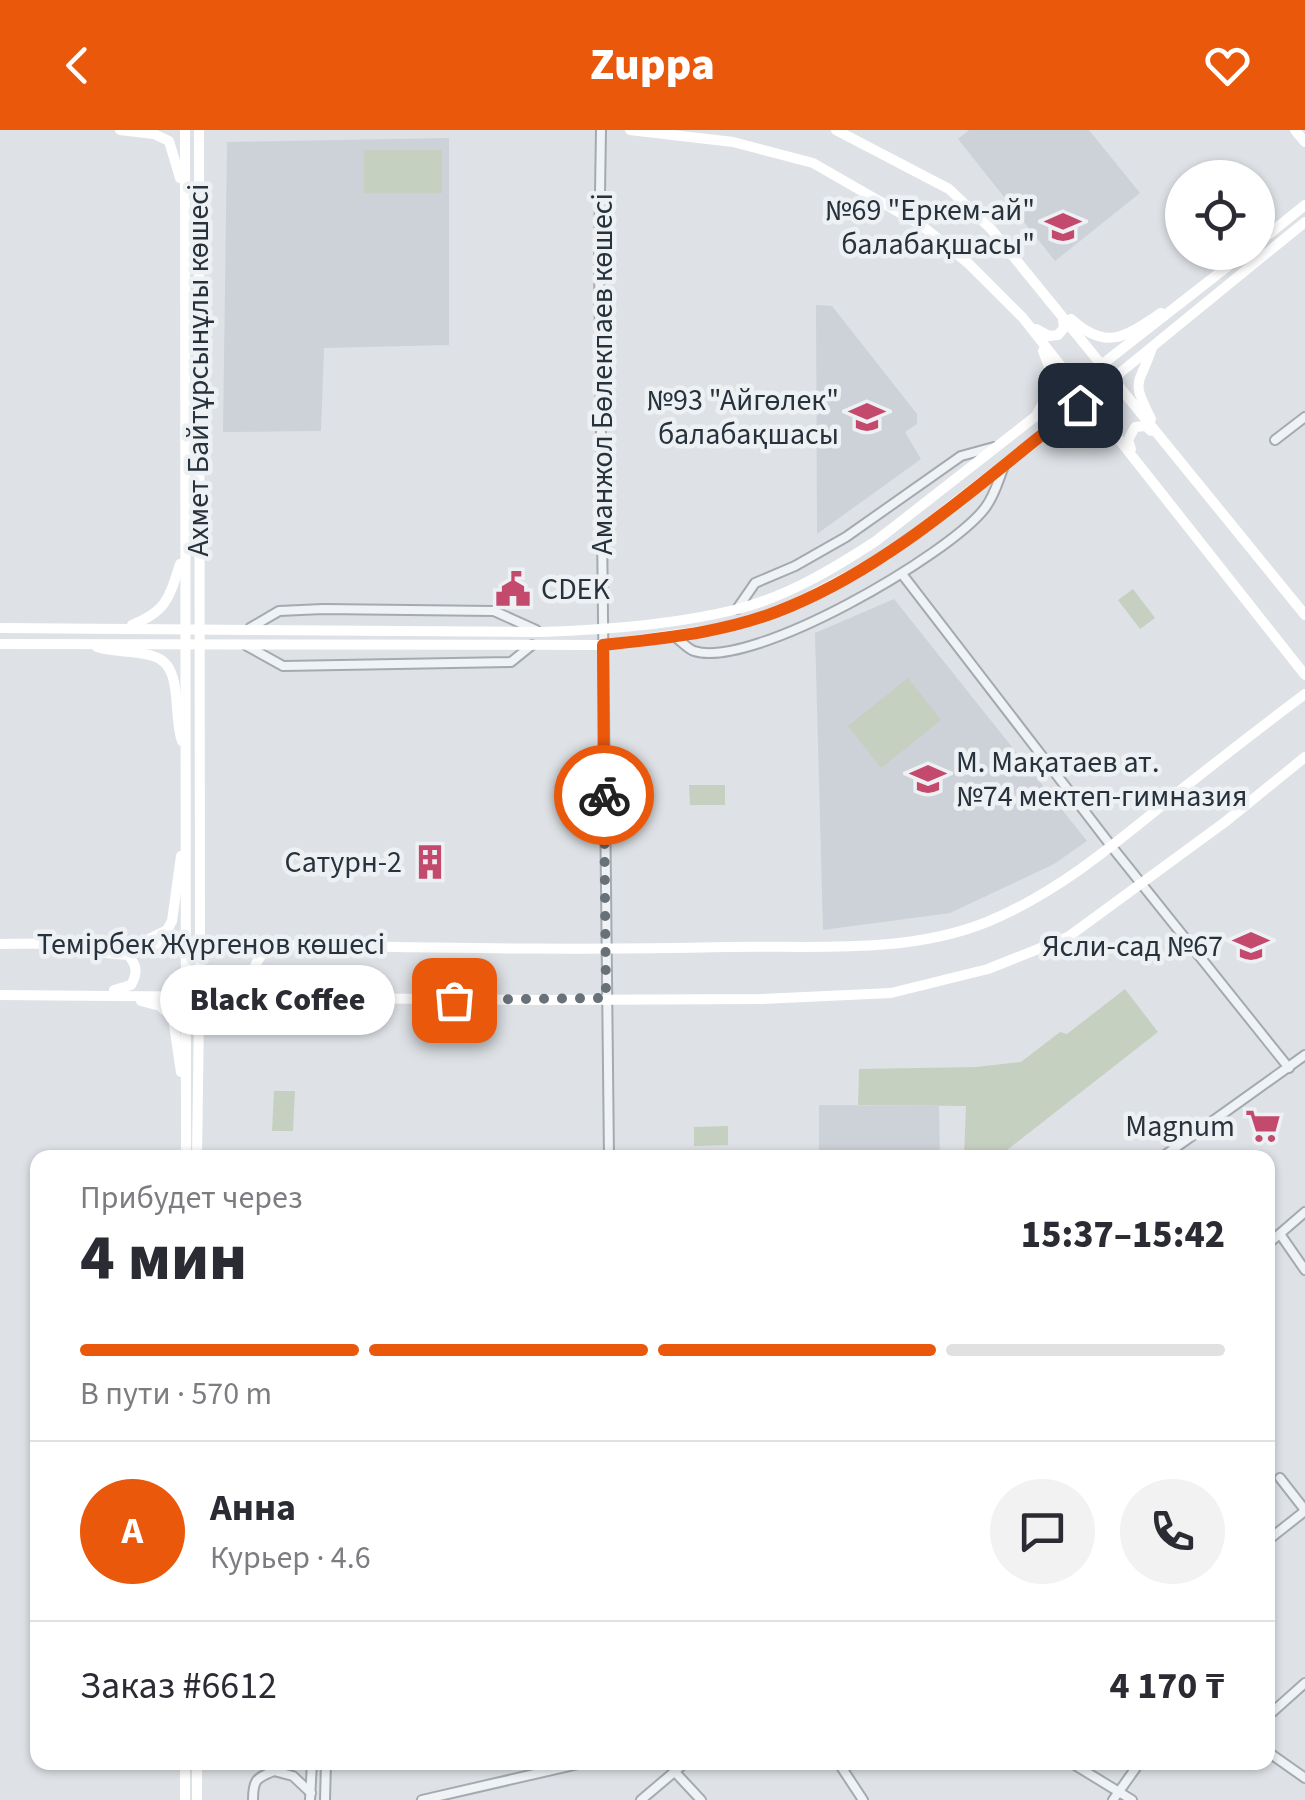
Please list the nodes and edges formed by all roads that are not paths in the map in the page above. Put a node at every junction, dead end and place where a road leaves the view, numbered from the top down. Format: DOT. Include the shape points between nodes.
graph roads {
  1 [pos="120,130"];
  2 [pos="185,130"];
  3 [pos="199,130"];
  4 [pos="600,130"];
  5 [pos="630,130"];
  6 [pos="836,130"];
  7 [pos="1295,130"];
  8 [pos="1305,142"];
  9 [pos="185,204"];
  10 [pos="1305,206"];
  11 [pos="1305,222"];
  12 [pos="1275,230"];
  13 [pos="1224,270"];
  14 [pos="1046,296"];
  15 [pos="1192,296"];
  16 [pos="1059,312"];
  17 [pos="1023,318"];
  18 [pos="1036,336"];
  19 [pos="1153,344"];
  20 [pos="1103,366"];
  21 [pos="1112,378"];
  22 [pos="1077,385"];
  23 [pos="1088,399"];
  24 [pos="1305,417"];
  25 [pos="1113,432"];
  26 [pos="1012,436"];
  27 [pos="1036,439"];
  28 [pos="1162,440"];
  29 [pos="1275,440"];
  30 [pos="999,446"];
  31 [pos="1005,462"];
  32 [pos="1144,473"];
  33 [pos="184,554"];
  34 [pos="902,574"];
  35 [pos="737,609"];
  36 [pos="1305,615"];
  37 [pos="0,628"];
  38 [pos="125,628"];
  39 [pos="184,628"];
  40 [pos="198,628"];
  41 [pos="248,629"];
  42 [pos="603,630"];
  43 [pos="540,632"];
  44 [pos="676,637"];
  45 [pos="0,644"];
  46 [pos="87,644"];
  47 [pos="191,644"];
  48 [pos="243,644"];
  49 [pos="533,644"];
  50 [pos="603,645"];
  51 [pos="1305,675"];
  52 [pos="1305,694"];
  53 [pos="186,751"];
  54 [pos="1305,757"];
  55 [pos="186,836"];
  56 [pos="1112,846"];
  57 [pos="1142,882"];
  58 [pos="44,943"];
  59 [pos="185,943"];
  60 [pos="200,943"];
  61 [pos="0,944"];
  62 [pos="139,944"];
  63 [pos="271,944"];
  64 [pos="605,950"];
  65 [pos="0,995"];
  66 [pos="39,995"];
  67 [pos="126,996"];
  68 [pos="186,996"];
  69 [pos="199,996"];
  70 [pos="273,996"];
  71 [pos="606,998"];
  72 [pos="1305,1055"];
  73 [pos="1289,1068"];
  74 [pos="186,1103"];
  75 [pos="186,1150"];
  76 [pos="197,1150"];
  77 [pos="609,1150"];
  78 [pos="1173,1150"];
  79 [pos="1305,1212"];
  80 [pos="1280,1234"];
  81 [pos="1275,1238"];
  82 [pos="1305,1270"];
  83 [pos="1280,1478"];
  84 [pos="1305,1510"];
  85 [pos="1275,1534"];
  86 [pos="1305,1684"];
  87 [pos="1275,1710"];
  88 [pos="1275,1757"];
  89 [pos="185,1770"];
  90 [pos="197,1770"];
  91 [pos="270,1770"];
  92 [pos="281,1770"];
  93 [pos="312,1770"];
  94 [pos="326,1770"];
  95 [pos="552,1770"];
  96 [pos="676,1770"];
  97 [pos="843,1770"];
  98 [pos="1083,1770"];
  99 [pos="1135,1770"];
  100 [pos="674,1772"];
  101 [pos="1305,1778"];
  102 [pos="1120,1792"];
  103 [pos="310,1796"];
  104 [pos="186,1800"];
  105 [pos="197,1800"];
  106 [pos="253,1800"];
  107 [pos="325,1800"];
  108 [pos="422,1800"];
  109 [pos="641,1800"];
  110 [pos="701,1800"];
  111 [pos="862,1800"];
  112 [pos="1113,1800"];
  113 [pos="1132,1800"];
  1 -- 9 [label="street" via="169,141"];
  2 -- 9 [label="street, Ахмет Байтұрсынұлы көшесі"];
  3 -- 40 [label="street, Ахмет Байтұрсынұлы көшесі"];
  4 -- 42 [label="street, Аманжол Бөлекпаев көшесі"];
  5 -- 17 [label="street" via="733,142 813,163 921,225"];
  6 -- 14 [label="street" via="949,189"];
  7 -- 8 [label="street"];
  9 -- 33 [label="street, Ахмет Байтұрсынұлы көшесі"];
  10 -- 12 [label="street"];
  11 -- 19 [label="street"];
  13 -- 15 [label="street"];
  14 -- 15 [label="street" via="1081,328 1106,340 1123,337"];
  14 -- 16 [label="street"];
  15 -- 20 [label="street"];
  16 -- 17 [label="street" via="1064,328 1054,336"];
  16 -- 20 [label="street"];
  17 -- 18 [label="street"];
  18 -- 22 [label="street"];
  18 -- 26 [label="street" via="1055,382 1037,413"];
  19 -- 21 [label="street"];
  19 -- 28 [label="street" via="1140,371 1138,396"];
  20 -- 21 [label="street"];
  20 -- 22 [label="street"];
  21 -- 23 [label="street"];
  21 -- 28 [label="street"];
  22 -- 23 [label="street"];
  22 -- 26 [label="street"];
  23 -- 25 [label="street"];
  23 -- 27 [label="street"];
  24 -- 29 [label="street"];
  25 -- 27 [label="street" via="1090,423"];
  25 -- 32 [label="street"];
  26 -- 30 [label="street"];
  27 -- 31 [label="street"];
  28 -- 32 [label="street" via="1146,426 1130,433"];
  28 -- 36 [label="street"];
  30 -- 35 [label="street" via="856,554"];
  30 -- 35 [label="street" via="961,456 846,536 755,583"];
  31 -- 34 [label="street" via="976,518"];
  31 -- 44 [label="street" via="886,556 832,586 728,627"];
  32 -- 51 [label="street"];
  33 -- 38 [label="street" via="166,604"];
  33 -- 39 [label="street, Ахмет Байтұрсынұлы көшесі"];
  34 -- 44 [label="street" via="840,610 756,642 694,651"];
  34 -- 56 [label="street"];
  35 -- 42 [label="street"];
  37 -- 38 [label="street"];
  38 -- 39 [label="street"];
  39 -- 40 [label="street"];
  39 -- 47 [label="street, Ахмет Байтұрсынұлы көшесі"];
  40 -- 41 [label="street"];
  40 -- 47 [label="street, Ахмет Байтұрсынұлы көшесі"];
  41 -- 43 [label="street"];
  41 -- 43 [label="street" via="278,610 324,608 494,611"];
  42 -- 43 [label="street"];
  42 -- 50 [label="street, Аманжол Бөлекпаев көшесі"];
  44 -- 50 [label="street"];
  45 -- 46 [label="street"];
  46 -- 47 [label="street"];
  46 -- 53 [label="street" via="168,664"];
  47 -- 48 [label="street"];
  47 -- 53 [label="street"];
  47 -- 60 [label="street"];
  48 -- 49 [label="street"];
  48 -- 49 [label="street" via="283,666 511,662"];
  49 -- 50 [label="street"];
  50 -- 64 [label="street, Аманжол Бөлекпаев көшесі"];
  52 -- 56 [label="street, Темірбек Жүргенов көшесі"];
  53 -- 55 [label="street"];
  54 -- 57 [label="street, Темірбек Жүргенов көшесі"];
  55 -- 59 [label="street"];
  55 -- 62 [label="street" via="172,921"];
  56 -- 57 [label="street"];
  56 -- 64 [label="street, Темірбек Жүргенов көшесі" via="1049,892 939,936 880,946"];
  57 -- 71 [label="street, Темірбек Жүргенов көшесі" via="1068,937 1030,954 891,993"];
  57 -- 73 [label="street"];
  58 -- 61 [label="street, Темірбек Жүргенов көшесі"];
  58 -- 62 [label="street, Темірбек Жүргенов көшесі"];
  58 -- 66 [label="street" via="128,955 136,977 122,990"];
  59 -- 60 [label="street, Темірбек Жүргенов көшесі"];
  59 -- 62 [label="street, Темірбек Жүргенов көшесі"];
  59 -- 68 [label="street"];
  60 -- 63 [label="street, Темірбек Жүргенов көшесі"];
  60 -- 69 [label="street"];
  63 -- 64 [label="street, Темірбек Жүргенов көшесі"];
  63 -- 70 [label="street" via="253,972"];
  64 -- 71 [label="street, Аманжол Бөлекпаев көшесі"];
  65 -- 66 [label="street, Темірбек Жүргенов көшесі"];
  66 -- 67 [label="street, Темірбек Жүргенов көшесі"];
  67 -- 68 [label="street, Темірбек Жүргенов көшесі"];
  67 -- 74 [label="street" via="160,1006 173,1018"];
  68 -- 69 [label="street, Темірбек Жүргенов көшесі"];
  68 -- 74 [label="street"];
  69 -- 70 [label="street, Темірбек Жүргенов көшесі"];
  69 -- 76 [label="street"];
  70 -- 71 [label="street, Темірбек Жүргенов көшесі"];
  71 -- 77 [label="street, Аманжол Бөлекпаев көшесі"];
  72 -- 73 [label="street"];
  73 -- 78 [label="street"];
  74 -- 75 [label="street"];
  79 -- 80 [label="street"];
  80 -- 81 [label="street"];
  80 -- 82 [label="street"];
  83 -- 84 [label="street"];
  84 -- 85 [label="street"];
  86 -- 87 [label="street"];
  88 -- 101 [label="street"];
  89 -- 104 [label="street"];
  90 -- 105 [label="street"];
  91 -- 106 [label="street" via="253,1783"];
  92 -- 103 [label="street"];
  93 -- 103 [label="street"];
  94 -- 107 [label="street"];
  95 -- 108 [label="street"];
  96 -- 100 [label="street"];
  97 -- 111 [label="street"];
  98 -- 102 [label="street"];
  99 -- 102 [label="street"];
  100 -- 109 [label="street"];
  100 -- 110 [label="street"];
  102 -- 112 [label="street"];
  102 -- 113 [label="street"];
}
